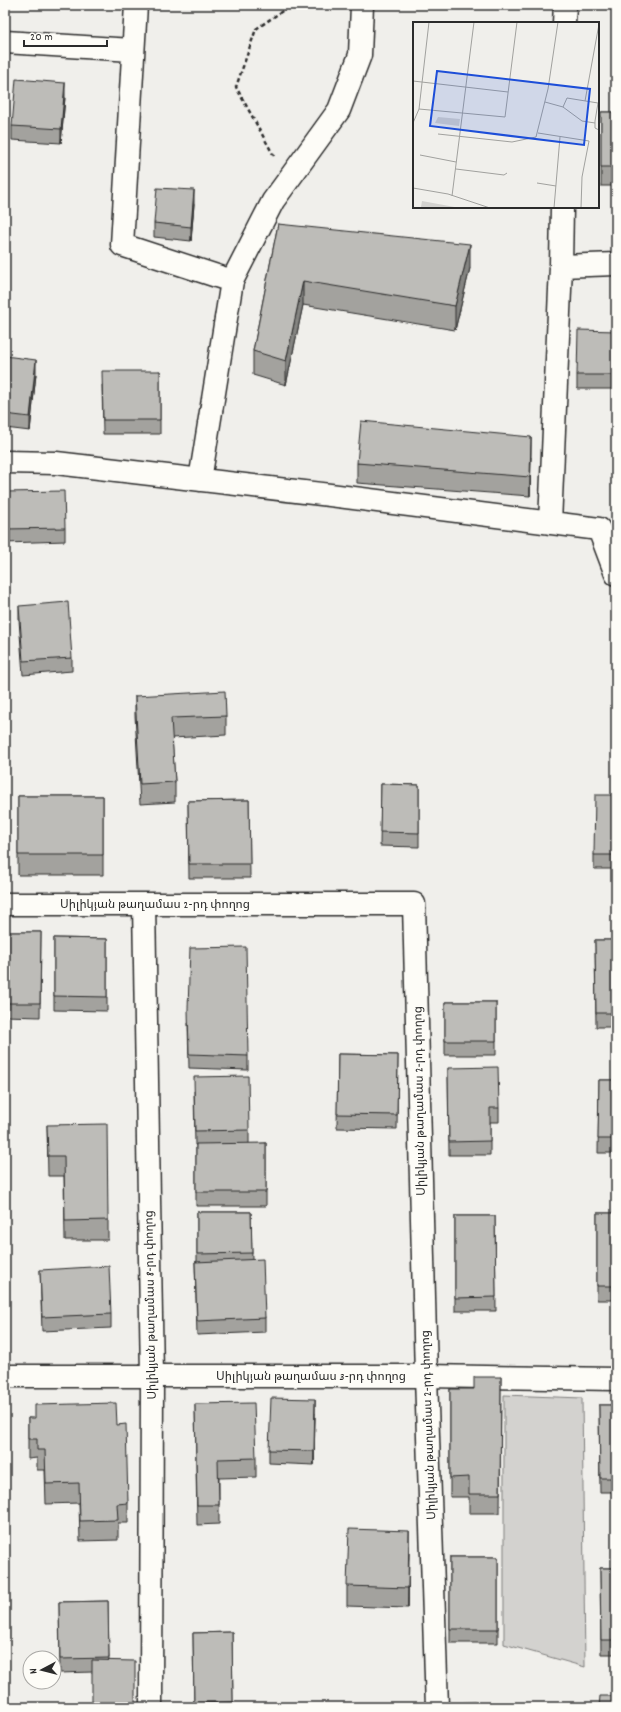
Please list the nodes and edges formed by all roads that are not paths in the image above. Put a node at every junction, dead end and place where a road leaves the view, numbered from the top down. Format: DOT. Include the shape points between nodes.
graph roads {
  1 [pos="136,5"];
  2 [pos="362,5"];
  3 [pos="565,5"];
  4 [pos="564,22"];
  5 [pos="5,42"];
  6 [pos="132,50"];
  7 [pos="562,208"];
  8 [pos="616,264"];
  9 [pos="561,266"];
  10 [pos="232,281"];
  11 [pos="5,462"];
  12 [pos="200,480"];
  13 [pos="550,523"];
  14 [pos="616,574"];
  15 [pos="5,904"];
  16 [pos="144,904"];
  17 [pos="5,1376"];
  18 [pos="152,1376"];
  19 [pos="426,1376"];
  20 [pos="616,1379"];
  21 [pos="151,1707"];
  22 [pos="438,1707"];
  1 -- 6 [label="street"];
  2 -- 10 [label="street" via="360,55 339,110 273,201"];
  3 -- 4 [label="street"];
  5 -- 6 [label="street"];
  6 -- 10 [label="street" via="122,244"];
  7 -- 9 [label="street"];
  8 -- 9 [label="street"];
  9 -- 13 [label="street"];
  10 -- 12 [label="street"];
  11 -- 12 [label="street" via="56,463"];
  12 -- 13 [label="street"];
  13 -- 14 [label="street" via="599,529"];
  15 -- 16 [label="street, Սիլիկյան թաղամաս 2-րդ փողոց"];
  16 -- 18 [label="street, Սիլիկյան թաղամաս 8-րդ փողոց"];
  16 -- 19 [label="street, Սիլիկյան թաղամաս 2-րդ փողոց" via="414,904"];
  17 -- 18 [label="street, Սիլիկյան թաղամաս 3-րդ փողոց"];
  18 -- 19 [label="street, Սիլիկյան թաղամաս 3-րդ փողոց"];
  18 -- 21 [label="street, Սիլիկյան թաղամաս 8-րդ փողոց"];
  19 -- 20 [label="street, Սիլիկյան թաղամաս 3-րդ փողոց"];
  19 -- 22 [label="street, Սիլիկյան թաղամաս 2-րդ փողոց"];
}
